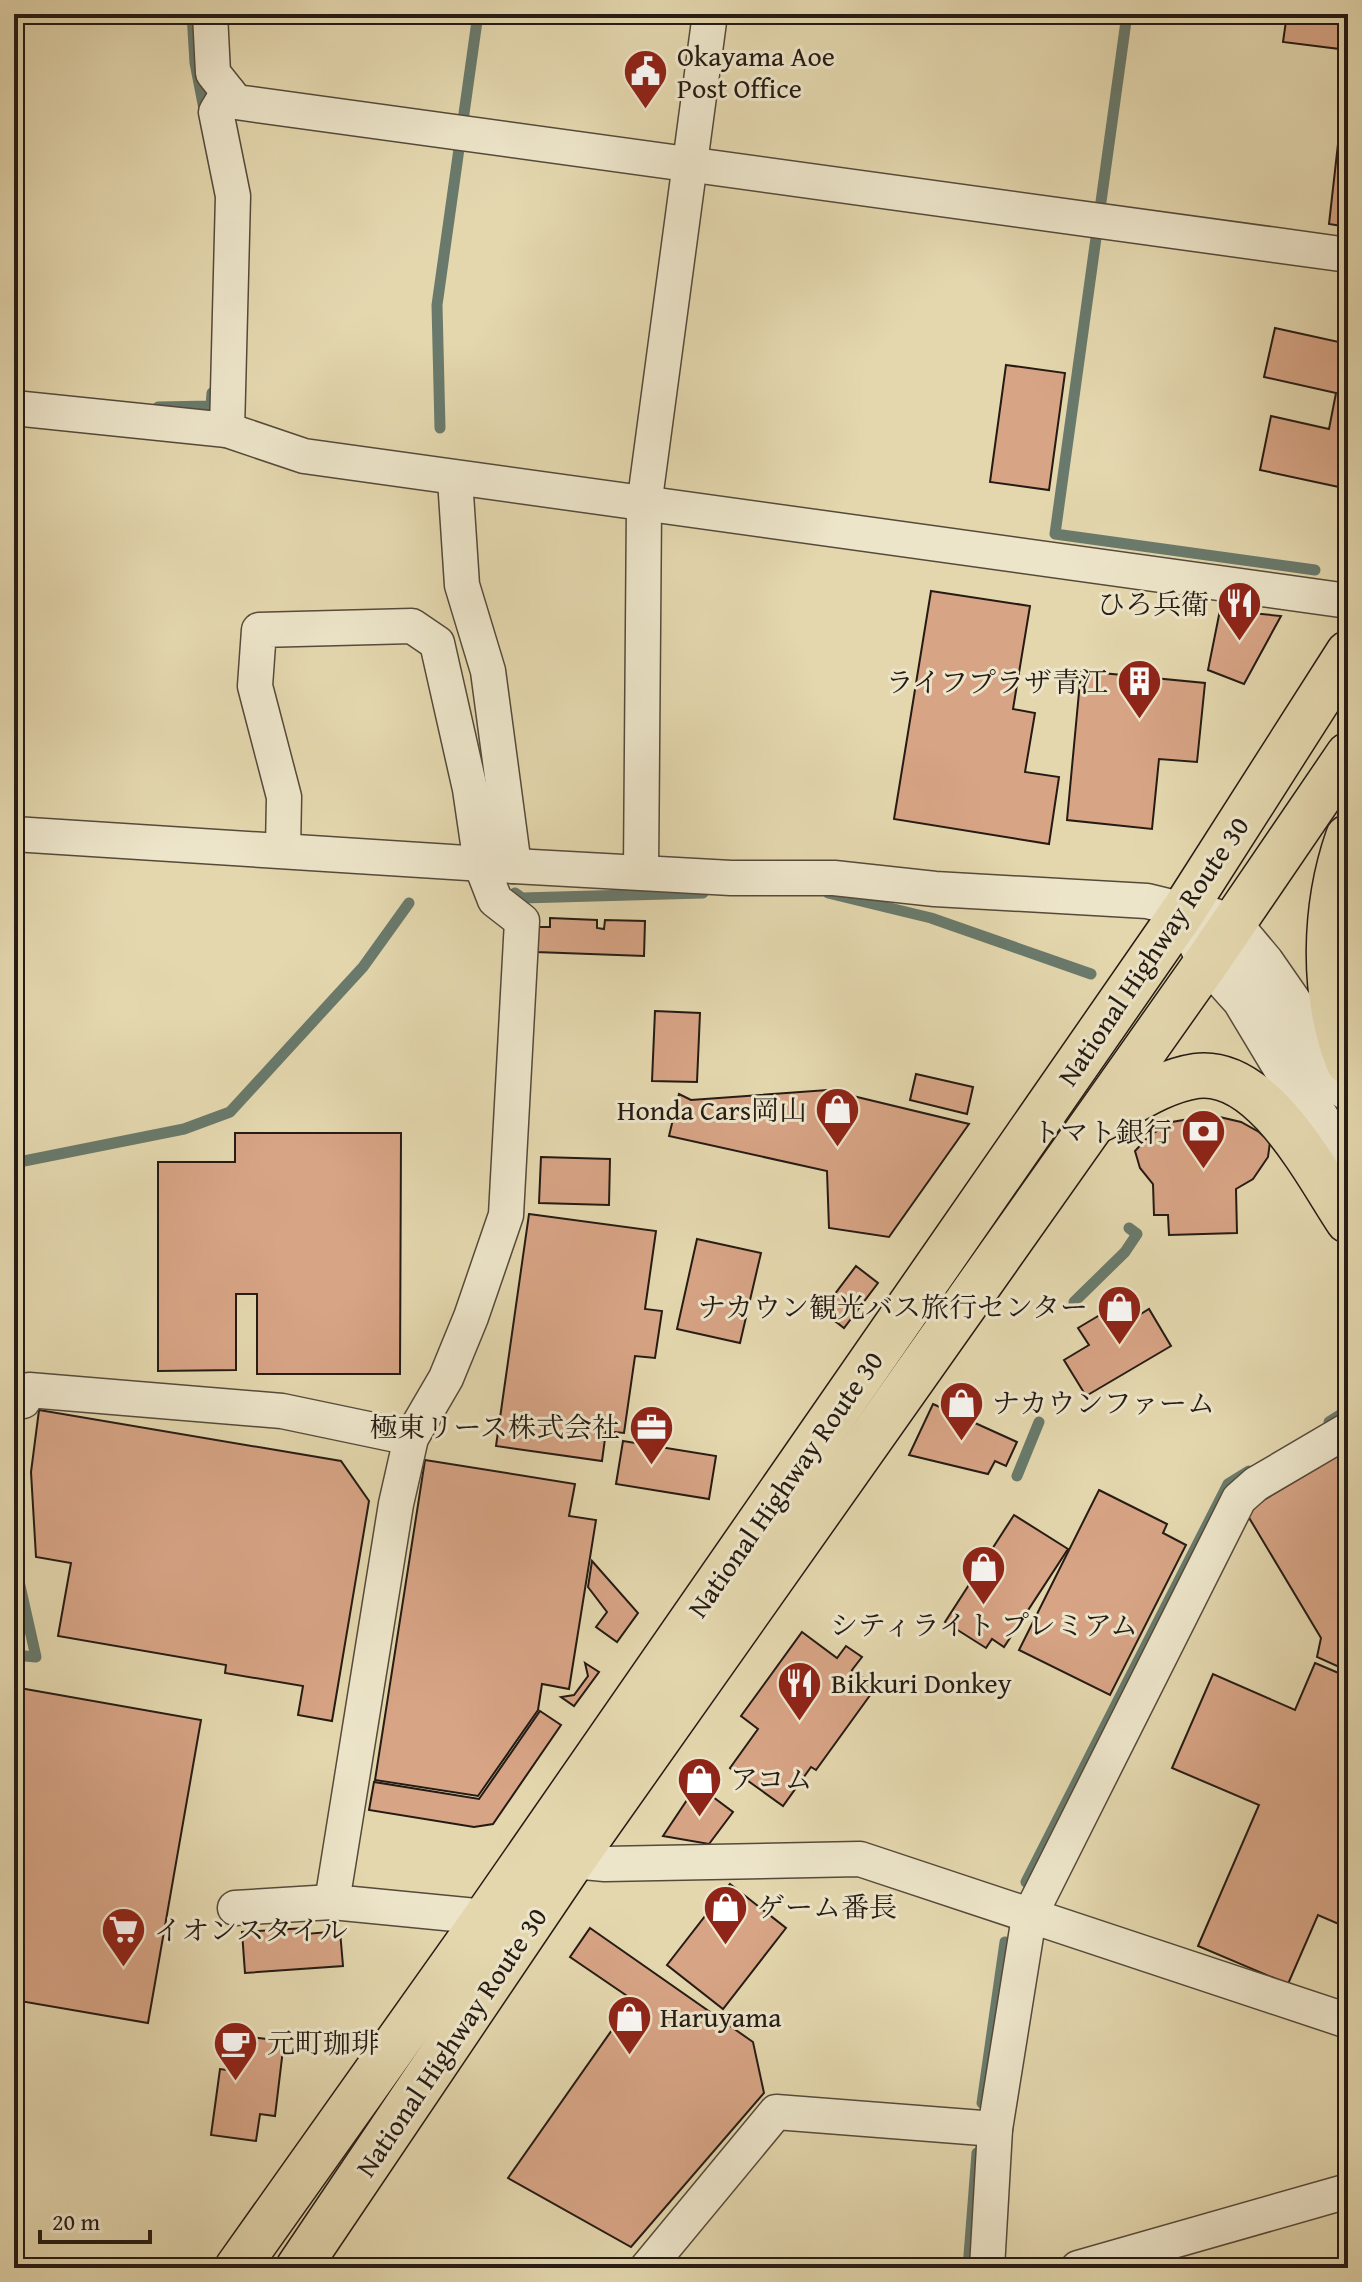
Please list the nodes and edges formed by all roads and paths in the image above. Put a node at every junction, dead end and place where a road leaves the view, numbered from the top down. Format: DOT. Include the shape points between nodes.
graph roads {
  1 [pos="210,14"];
  2 [pos="710,14"];
  3 [pos="228,92"];
  4 [pos="691,163"];
  5 [pos="1348,255"];
  6 [pos="14,408"];
  7 [pos="227,430"];
  8 [pos="455,479"];
  9 [pos="644,506"];
  10 [pos="1348,601"];
  11 [pos="1348,653"];
  12 [pos="1348,755"];
  13 [pos="14,834"];
  14 [pos="1348,837"];
  15 [pos="283,849"];
  16 [pos="497,865"];
  17 [pos="641,871"];
  18 [pos="1184,910"];
  19 [pos="1340,911"];
  20 [pos="1220,943"];
  21 [pos="1348,1062"];
  22 [pos="1348,1088"];
  23 [pos="1092,1123"];
  24 [pos="1348,1171"];
  25 [pos="1348,1221"];
  26 [pos="14,1402"];
  27 [pos="1348,1430"];
  28 [pos="411,1438"];
  29 [pos="528,1854"];
  30 [pos="571,1863"];
  31 [pos="332,1902"];
  32 [pos="235,1908"];
  33 [pos="1029,1917"];
  34 [pos="505,1925"];
  35 [pos="1348,2021"];
  36 [pos="995,2129"];
  37 [pos="1348,2191"];
  38 [pos="237,2268"];
  39 [pos="298,2268"];
  40 [pos="647,2268"];
  41 [pos="987,2268"];
  42 [pos="1078,2268"];
  1 -- 3 [label="street" via="213,73"];
  2 -- 4 [label="street"];
  3 -- 4 [label="street" via="236,102"];
  3 -- 7 [label="street" via="216,112 233,196"];
  4 -- 5 [label="street"];
  4 -- 9 [label="street"];
  6 -- 7 [label="street"];
  7 -- 8 [label="street" via="304,456"];
  8 -- 9 [label="street"];
  8 -- 16 [label="street" via="462,585 488,671"];
  9 -- 10 [label="street"];
  9 -- 17 [label="street"];
  11 -- 18 [label="highway, National Highway Route 30"];
  12 -- 20 [label="highway, National Highway Route 30"];
  13 -- 15 [label="street"];
  14 -- 19 [label="highway" via="1340,860"];
  15 -- 16 [label="street"];
  15 -- 16 [label="street" via="284,797 255,686 259,630 412,626 437,643 470,789"];
  16 -- 17 [label="street"];
  16 -- 28 [label="street" via="495,900 522,921 506,1215 446,1378"];
  17 -- 18 [label="street" via="834,878 1147,901"];
  18 -- 20 [label="street"];
  18 -- 29 [label="highway, National Highway Route 30"];
  19 -- 21 [label="highway" via="1329,949 1333,1006"];
  20 -- 22 [label="street" via="1262,964"];
  20 -- 23 [label="highway, National Highway Route 30"];
  20 -- 24 [label="street" via="1244,998"];
  23 -- 25 [label="highway" via="1163,1086 1198,1076 1220,1079 1275,1110"];
  23 -- 30 [label="highway, National Highway Route 30"];
  26 -- 28 [label="street" via="23,1401 29,1390 282,1411"];
  27 -- 33 [label="street" via="1239,1499"];
  28 -- 31 [label="street"];
  29 -- 30 [label="street"];
  29 -- 34 [label="highway, National Highway Route 30"];
  30 -- 33 [label="street" via="860,1859"];
  30 -- 34 [label="highway, National Highway Route 30"];
  31 -- 32 [label="street"];
  31 -- 34 [label="street"];
  33 -- 35 [label="street"];
  33 -- 36 [label="street"];
  34 -- 38 [label="highway, National Highway Route 30"];
  34 -- 39 [label="highway, National Highway Route 30"];
  36 -- 40 [label="street" via="776,2112"];
  36 -- 41 [label="street"];
  37 -- 42 [label="street"];
}
